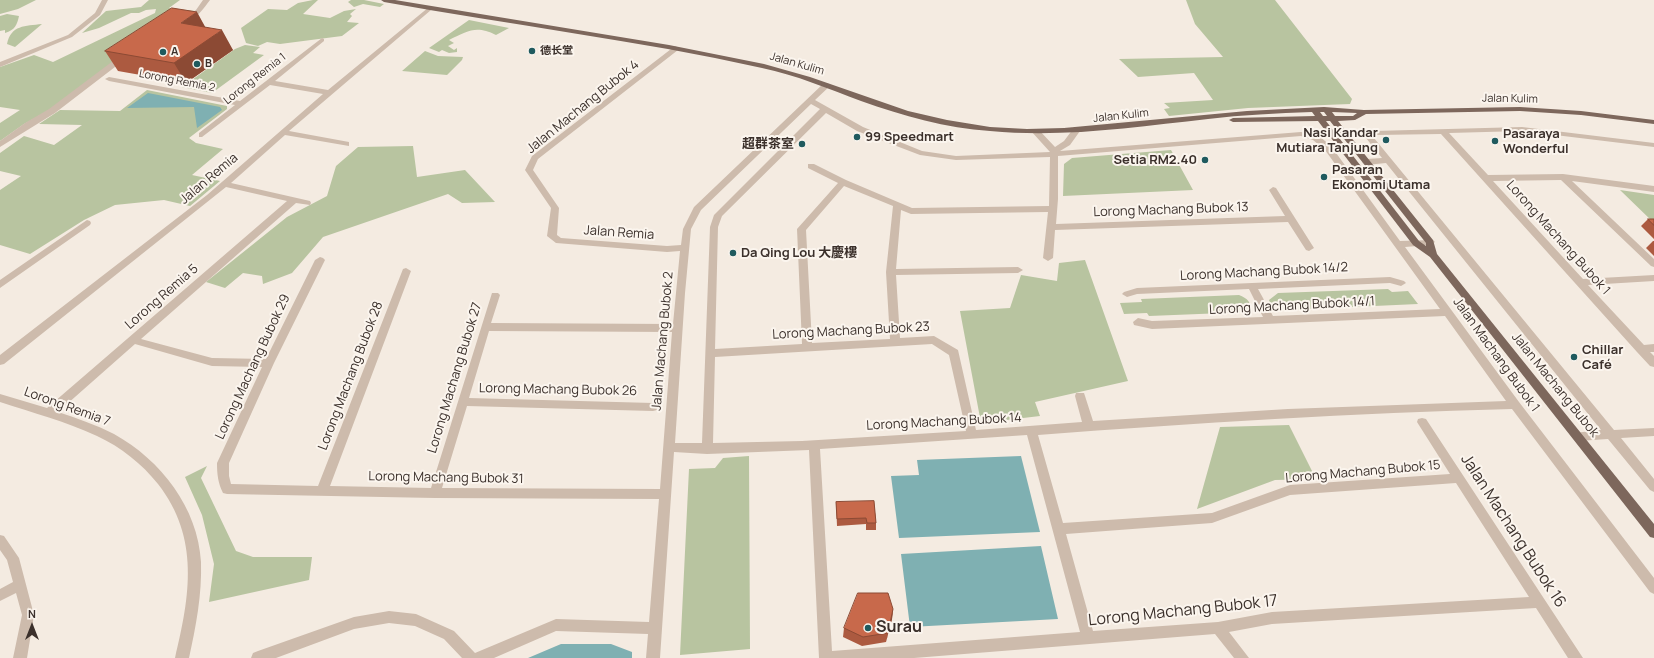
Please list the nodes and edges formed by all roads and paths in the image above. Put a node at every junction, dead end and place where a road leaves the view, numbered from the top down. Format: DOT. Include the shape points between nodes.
graph roads {
  1 [pos="105,0"];
  2 [pos="207,0"];
  3 [pos="384,0"];
  4 [pos="429,8"];
  5 [pos="179,24"];
  6 [pos="322,40"];
  7 [pos="675,48"];
  8 [pos="130,52"];
  9 [pos="0,65"];
  10 [pos="109,79"];
  11 [pos="269,82"];
  12 [pos="827,84"];
  13 [pos="329,93"];
  14 [pos="811,101"];
  15 [pos="241,104"];
  16 [pos="824,110"];
  17 [pos="1314,110"];
  18 [pos="1326,110"];
  19 [pos="1364,112"];
  20 [pos="1203,118"];
  21 [pos="1320,118"];
  22 [pos="1332,118"];
  23 [pos="1355,118"];
  24 [pos="1290,119"];
  25 [pos="1654,122"];
  26 [pos="1442,130"];
  27 [pos="1076,131"];
  28 [pos="283,132"];
  29 [pos="1035,132"];
  30 [pos="202,135"];
  31 [pos="1346,136"];
  32 [pos="1334,137"];
  33 [pos="346,144"];
  34 [pos="0,145"];
  35 [pos="1654,145"];
  36 [pos="1054,152"];
  37 [pos="1388,160"];
  38 [pos="1366,162"];
  39 [pos="811,166"];
  40 [pos="1563,177"];
  41 [pos="1485,178"];
  42 [pos="843,182"];
  43 [pos="224,184"];
  44 [pos="1654,189"];
  45 [pos="1273,190"];
  46 [pos="294,200"];
  47 [pos="307,204"];
  48 [pos="897,206"];
  49 [pos="1053,209"];
  50 [pos="1291,219"];
  51 [pos="87,223"];
  52 [pos="1051,227"];
  53 [pos="552,236"];
  54 [pos="1430,242"];
  55 [pos="1416,243"];
  56 [pos="1398,244"];
  57 [pos="686,248"];
  58 [pos="1309,248"];
  59 [pos="1434,255"];
  60 [pos="1048,258"];
  61 [pos="320,260"];
  62 [pos="1654,264"];
  63 [pos="1018,270"];
  64 [pos="406,271"];
  65 [pos="891,272"];
  66 [pos="1654,278"];
  67 [pos="1580,282"];
  68 [pos="1401,283"];
  69 [pos="0,285"];
  70 [pos="1252,286"];
  71 [pos="1127,294"];
  72 [pos="495,295"];
  73 [pos="1447,312"];
  74 [pos="1270,320"];
  75 [pos="1138,322"];
  76 [pos="485,327"];
  77 [pos="678,328"];
  78 [pos="133,340"];
  79 [pos="895,342"];
  80 [pos="808,347"];
  81 [pos="1654,348"];
  82 [pos="1641,349"];
  83 [pos="710,352"];
  84 [pos="0,361"];
  85 [pos="269,363"];
  86 [pos="1654,363"];
  87 [pos="1080,396"];
  88 [pos="0,398"];
  89 [pos="462,402"];
  90 [pos="1515,405"];
  91 [pos="653,407"];
  92 [pos="48,414"];
  93 [pos="1422,422"];
  94 [pos="1090,427"];
  95 [pos="1032,432"];
  96 [pos="1654,432"];
  97 [pos="1611,434"];
  98 [pos="972,435"];
  99 [pos="1578,436"];
  100 [pos="814,444"];
  101 [pos="668,447"];
  102 [pos="707,449"];
  103 [pos="1459,478"];
  104 [pos="1654,487"];
  105 [pos="227,489"];
  106 [pos="322,491"];
  107 [pos="435,493"];
  108 [pos="665,494"];
  109 [pos="1058,529"];
  110 [pos="1652,529"];
  111 [pos="0,540"];
  112 [pos="20,585"];
  113 [pos="1654,588"];
  114 [pos="0,595"];
  115 [pos="1540,602"];
  116 [pos="655,628"];
  117 [pos="1218,628"];
  118 [pos="1088,638"];
  119 [pos="20,658"];
  120 [pos="182,658"];
  121 [pos="258,658"];
  122 [pos="471,658"];
  123 [pos="479,658"];
  124 [pos="653,658"];
  125 [pos="826,658"];
  126 [pos="831,658"];
  127 [pos="1242,658"];
  128 [pos="1576,658"];
  1 -- 9 [label="street" via="98,14 70,36"];
  2 -- 5 [label="street" via="198,11"];
  3 -- 4 [label="main road, Jalan Kulim"];
  4 -- 7 [label="main road, Jalan Kulim"];
  4 -- 13 [label="street, Jalan Remia"];
  6 -- 11 [label="street, Lorong Remia 1"];
  7 -- 12 [label="main road, Jalan Kulim" via="789,72"];
  7 -- 53 [label="street, Jalan Machang Bubok 4" via="535,158 529,170 555,208"];
  8 -- 34 [label="street" via="52,111"];
  10 -- 15 [label="street, Lorong Remia 2"];
  11 -- 13 [label="street"];
  11 -- 15 [label="street, Lorong Remia 1"];
  12 -- 14 [label="street, Jalan Machang Bubok 2"];
  12 -- 29 [label="main road, Jalan Kulim" via="876,104 912,115 961,126"];
  13 -- 28 [label="street, Jalan Remia"];
  14 -- 16 [label="street"];
  14 -- 57 [label="street, Jalan Machang Bubok 2" via="697,209 688,230"];
  15 -- 30 [label="street, Lorong Remia 1"];
  16 -- 36 [label="street" via="860,129 920,153 956,158"];
  16 -- 83 [label="street" via="718,215 714,227"];
  17 -- 18 [label="main road, Jalan Kulim"];
  17 -- 20 [label="main road, Jalan Kulim" via="1255,112"];
  17 -- 21 [label="main road, Jalan Machang Bubok"];
  18 -- 19 [label="main road, Jalan Kulim" via="1346,109"];
  18 -- 22 [label="main road, Jalan Machang Bubok"];
  19 -- 23 [label="main road"];
  19 -- 25 [label="main road, Jalan Kulim" via="1520,109 1582,113"];
  20 -- 24 [label="main road, Jalan Kulim"];
  20 -- 27 [label="main road, Jalan Kulim"];
  21 -- 22 [label="main road, Jalan Kulim"];
  21 -- 24 [label="main road, Jalan Kulim"];
  21 -- 32 [label="main road, Jalan Machang Bubok"];
  22 -- 23 [label="main road, Jalan Kulim"];
  22 -- 31 [label="main road, Jalan Machang Bubok"];
  23 -- 31 [label="main road" via="1349,123"];
  24 -- 32 [label="main road" via="1321,127"];
  26 -- 35 [label="street" via="1522,129"];
  26 -- 37 [label="street" via="1374,133 1370,138"];
  26 -- 41 [label="street, Lorong Machang Bubok 1"];
  27 -- 29 [label="main road, Jalan Kulim"];
  27 -- 36 [label="street" via="1067,143"];
  28 -- 33 [label="street"];
  28 -- 43 [label="street, Jalan Remia"];
  29 -- 36 [label="street"];
  31 -- 38 [label="main road, Jalan Machang Bubok"];
  32 -- 55 [label="main road, Jalan Machang Bubok"];
  36 -- 49 [label="street"];
  36 -- 56 [label="street, Jalan Machang Bubok 1" via="1301,134 1316,138 1328,148"];
  37 -- 38 [label="street"];
  37 -- 97 [label="street"];
  38 -- 54 [label="main road, Jalan Machang Bubok"];
  39 -- 42 [label="street"];
  40 -- 41 [label="street"];
  40 -- 44 [label="street"];
  40 -- 62 [label="street"];
  41 -- 67 [label="street, Lorong Machang Bubok 1"];
  42 -- 48 [label="street"];
  42 -- 80 [label="street" via="801,229"];
  43 -- 46 [label="street"];
  43 -- 84 [label="street, Jalan Remia"];
  45 -- 50 [label="street"];
  46 -- 47 [label="street"];
  46 -- 78 [label="street, Lorong Remia 5"];
  48 -- 49 [label="street" via="911,211"];
  48 -- 65 [label="street"];
  49 -- 52 [label="street"];
  50 -- 52 [label="street, Lorong Machang Bubok 13"];
  50 -- 58 [label="street"];
  51 -- 69 [label="street"];
  52 -- 60 [label="street"];
  53 -- 57 [label="street, Jalan Remia" via="559,241 570,243"];
  54 -- 55 [label="street"];
  54 -- 59 [label="main road, Jalan Machang Bubok"];
  55 -- 56 [label="street"];
  55 -- 59 [label="main road, Jalan Machang Bubok"];
  56 -- 73 [label="street, Jalan Machang Bubok 1"];
  57 -- 77 [label="street, Jalan Machang Bubok 2"];
  59 -- 99 [label="main road, Jalan Machang Bubok"];
  61 -- 85 [label="street, Lorong Machang Bubok 29"];
  63 -- 65 [label="street"];
  64 -- 106 [label="street, Lorong Machang Bubok 28"];
  65 -- 79 [label="street"];
  66 -- 67 [label="street"];
  67 -- 82 [label="street, Lorong Machang Bubok 1"];
  68 -- 70 [label="street, Lorong Machang Bubok 14/2" via="1390,280"];
  70 -- 71 [label="street, Lorong Machang Bubok 14/2" via="1137,291"];
  70 -- 74 [label="street"];
  72 -- 76 [label="street, Lorong Machang Bubok 27"];
  73 -- 74 [label="street, Lorong Machang Bubok 14/1"];
  73 -- 90 [label="street, Jalan Machang Bubok 1"];
  74 -- 75 [label="street, Lorong Machang Bubok 14/1" via="1152,325"];
  76 -- 77 [label="street"];
  76 -- 89 [label="street, Lorong Machang Bubok 27"];
  77 -- 101 [label="street, Jalan Machang Bubok 2"];
  78 -- 85 [label="street" via="212,362"];
  78 -- 92 [label="street, Lorong Remia 5"];
  79 -- 80 [label="street, Lorong Machang Bubok 23"];
  79 -- 98 [label="street, Lorong Machang Bubok 23" via="934,340 954,353"];
  80 -- 83 [label="street, Lorong Machang Bubok 23"];
  81 -- 82 [label="street"];
  82 -- 86 [label="street, Lorong Machang Bubok 1"];
  83 -- 102 [label="street"];
  85 -- 105 [label="street, Lorong Machang Bubok 29" via="224,463 223,476"];
  87 -- 94 [label="street"];
  88 -- 92 [label="street, Lorong Remia 7"];
  89 -- 91 [label="street, Lorong Machang Bubok 26"];
  89 -- 107 [label="street, Lorong Machang Bubok 27"];
  90 -- 94 [label="street" via="1404,407 1211,417"];
  90 -- 113 [label="street, Jalan Machang Bubok 1"];
  92 -- 120 [label="street, Lorong Remia 7" via="92,429 122,444 141,457 176,498 188,526 194,554 195,581 191,622"];
  93 -- 103 [label="street, Jalan Machang Bubok 16"];
  94 -- 95 [label="street"];
  95 -- 98 [label="street, Lorong Machang Bubok 14"];
  95 -- 109 [label="street, Lorong Machang Bubok 14"];
  96 -- 97 [label="street"];
  97 -- 99 [label="street"];
  97 -- 104 [label="street"];
  98 -- 100 [label="street, Lorong Machang Bubok 14"];
  99 -- 110 [label="main road, Jalan Machang Bubok"];
  100 -- 102 [label="street, Lorong Machang Bubok 14"];
  100 -- 125 [label="street"];
  101 -- 102 [label="street, Lorong Machang Bubok 14"];
  101 -- 108 [label="street, Jalan Machang Bubok 2"];
  103 -- 109 [label="street, Lorong Machang Bubok 15" via="1290,490 1212,518"];
  103 -- 115 [label="street, Jalan Machang Bubok 16"];
  105 -- 106 [label="street, Lorong Machang Bubok 31"];
  106 -- 107 [label="street, Lorong Machang Bubok 31"];
  107 -- 108 [label="street, Lorong Machang Bubok 31"];
  108 -- 116 [label="street, Jalan Machang Bubok 2"];
  109 -- 118 [label="street, Lorong Machang Bubok 14"];
  111 -- 112 [label="street" via="13,558"];
  112 -- 114 [label="street"];
  112 -- 119 [label="street" via="28,615"];
  115 -- 117 [label="street, Lorong Machang Bubok 17" via="1272,618"];
  115 -- 128 [label="street, Jalan Machang Bubok 16"];
  116 -- 123 [label="street" via="556,625"];
  116 -- 124 [label="street, Jalan Machang Bubok 2"];
  117 -- 118 [label="street, Lorong Machang Bubok 17"];
  117 -- 127 [label="street"];
  118 -- 126 [label="street, Lorong Machang Bubok 17"];
  121 -- 122 [label="street" via="354,623 389,617 416,620 449,635"];
}
